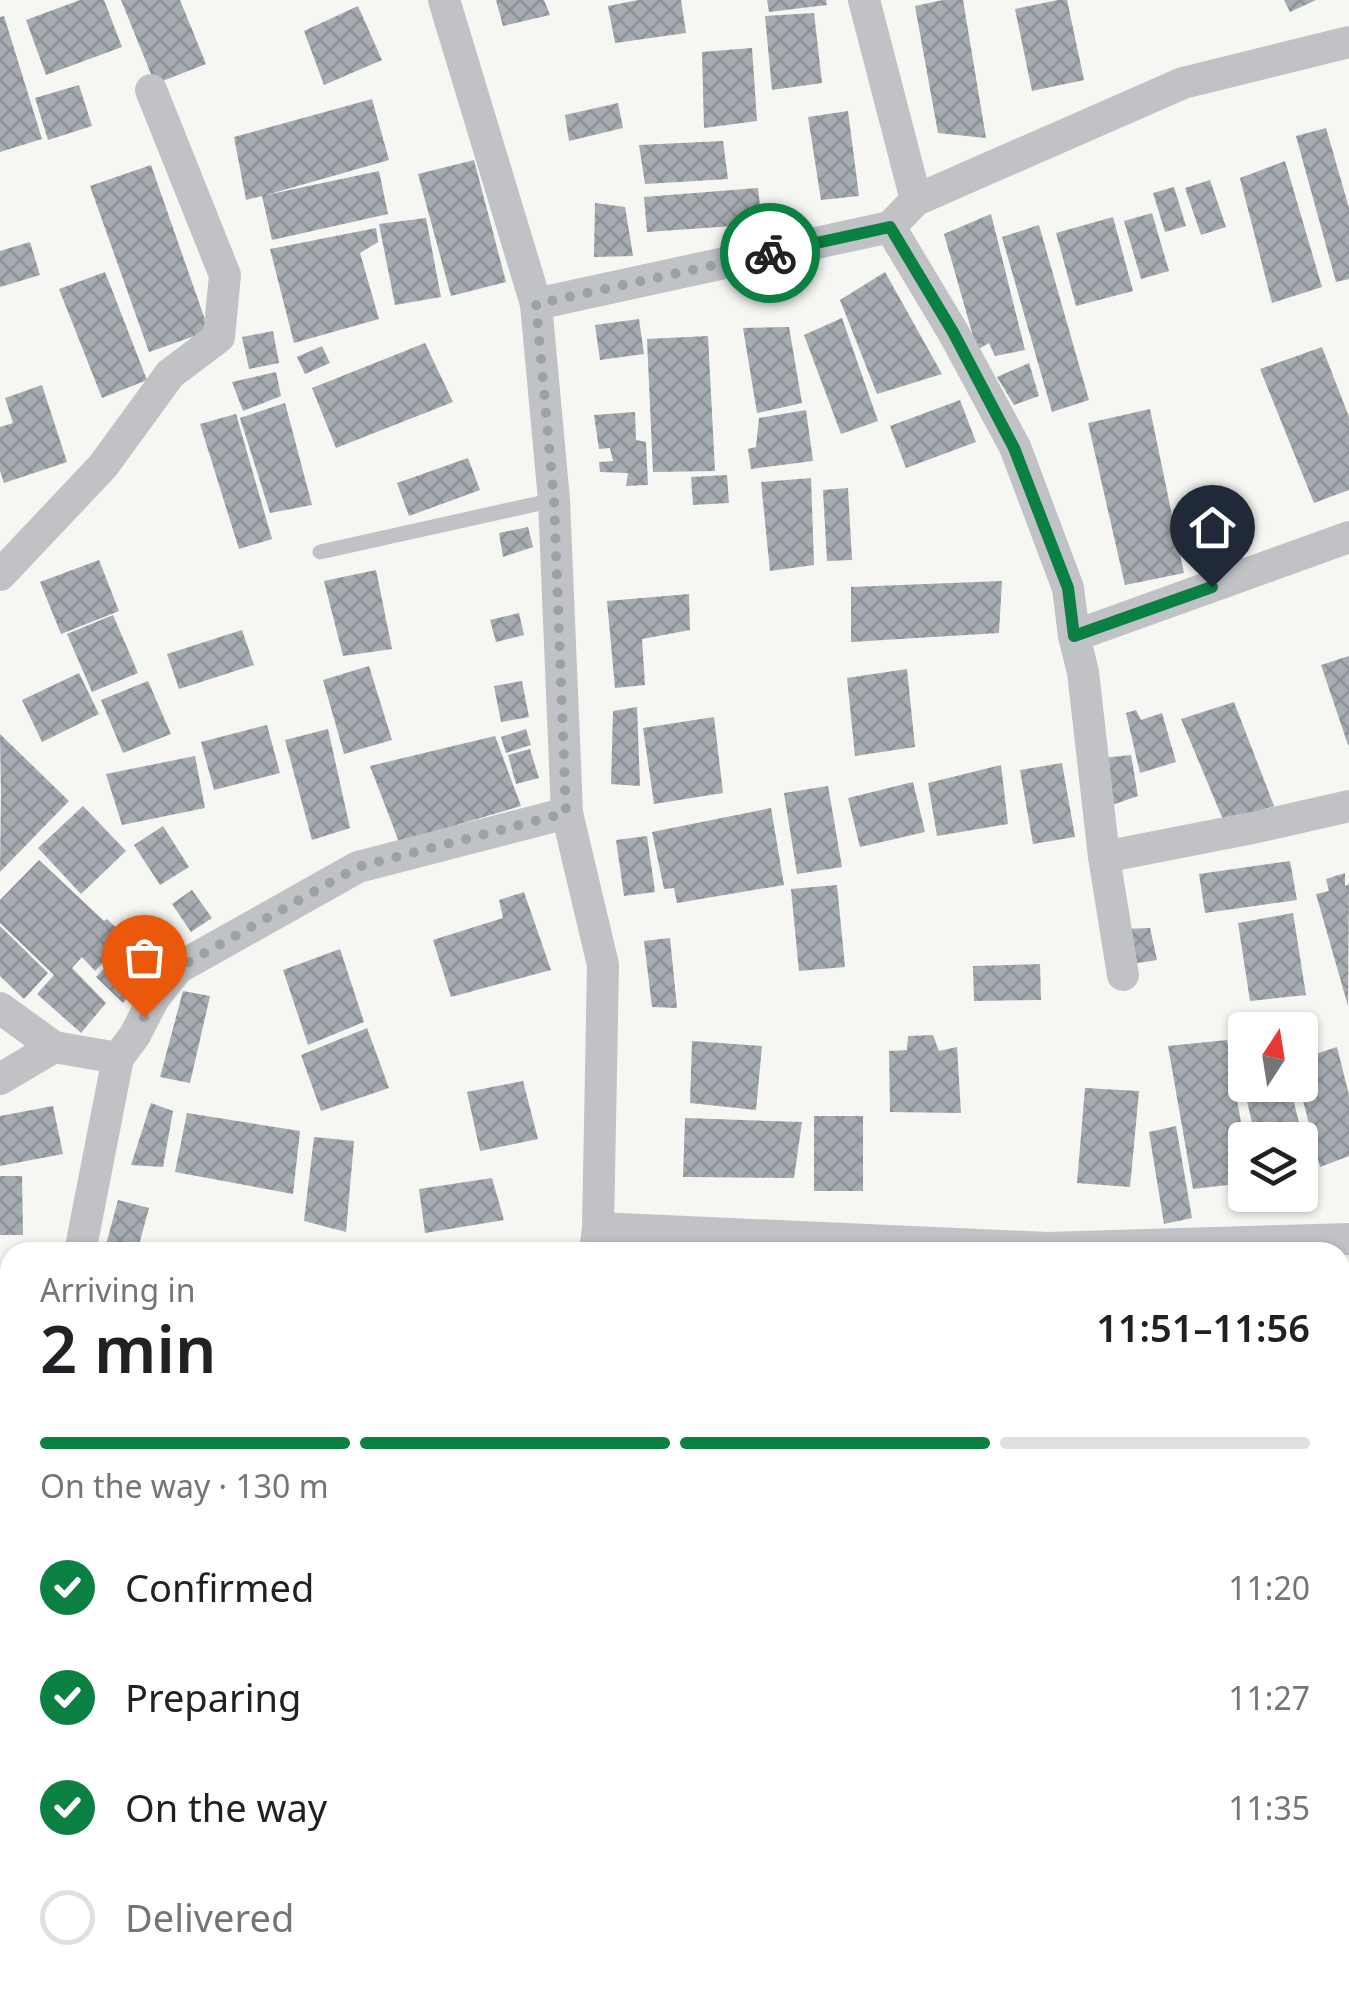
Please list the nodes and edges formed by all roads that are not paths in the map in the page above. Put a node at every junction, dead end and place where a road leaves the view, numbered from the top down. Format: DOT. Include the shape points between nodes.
graph roads {
  1 [pos="444,0"];
  2 [pos="864,0"];
  3 [pos="1349,42"];
  4 [pos="151,90"];
  5 [pos="916,200"];
  6 [pos="890,227"];
  7 [pos="536,304"];
  8 [pos="554,500"];
  9 [pos="1349,537"];
  10 [pos="320,552"];
  11 [pos="0,575"];
  12 [pos="1074,636"];
  13 [pos="1349,806"];
  14 [pos="566,813"];
  15 [pos="1104,857"];
  16 [pos="1124,975"];
  17 [pos="0,1008"];
  18 [pos="54,1047"];
  19 [pos="118,1058"];
  20 [pos="0,1079"];
  21 [pos="1349,1239"];
  22 [pos="597,1240"];
  23 [pos="82,1242"];
  24 [pos="687,1242"];
  25 [pos="1267,1242"];
  1 -- 7 [label="street"];
  2 -- 5 [label="street"];
  3 -- 5 [label="street" via="1183,84"];
  4 -- 11 [label="street" via="225,275 219,337 170,374 103,466"];
  5 -- 6 [label="street"];
  6 -- 7 [label="street"];
  6 -- 12 [label="street" via="1014,448 1068,588"];
  7 -- 8 [label="street"];
  8 -- 10 [label="lane"];
  8 -- 14 [label="street"];
  9 -- 12 [label="street"];
  12 -- 15 [label="street"];
  13 -- 15 [label="street"];
  14 -- 19 [label="street" via="358,867 178,968"];
  14 -- 22 [label="street" via="603,964"];
  15 -- 16 [label="street"];
  17 -- 18 [label="street"];
  18 -- 19 [label="street"];
  18 -- 20 [label="street"];
  19 -- 23 [label="street"];
  21 -- 25 [label="street"];
  22 -- 24 [label="street"];
}
